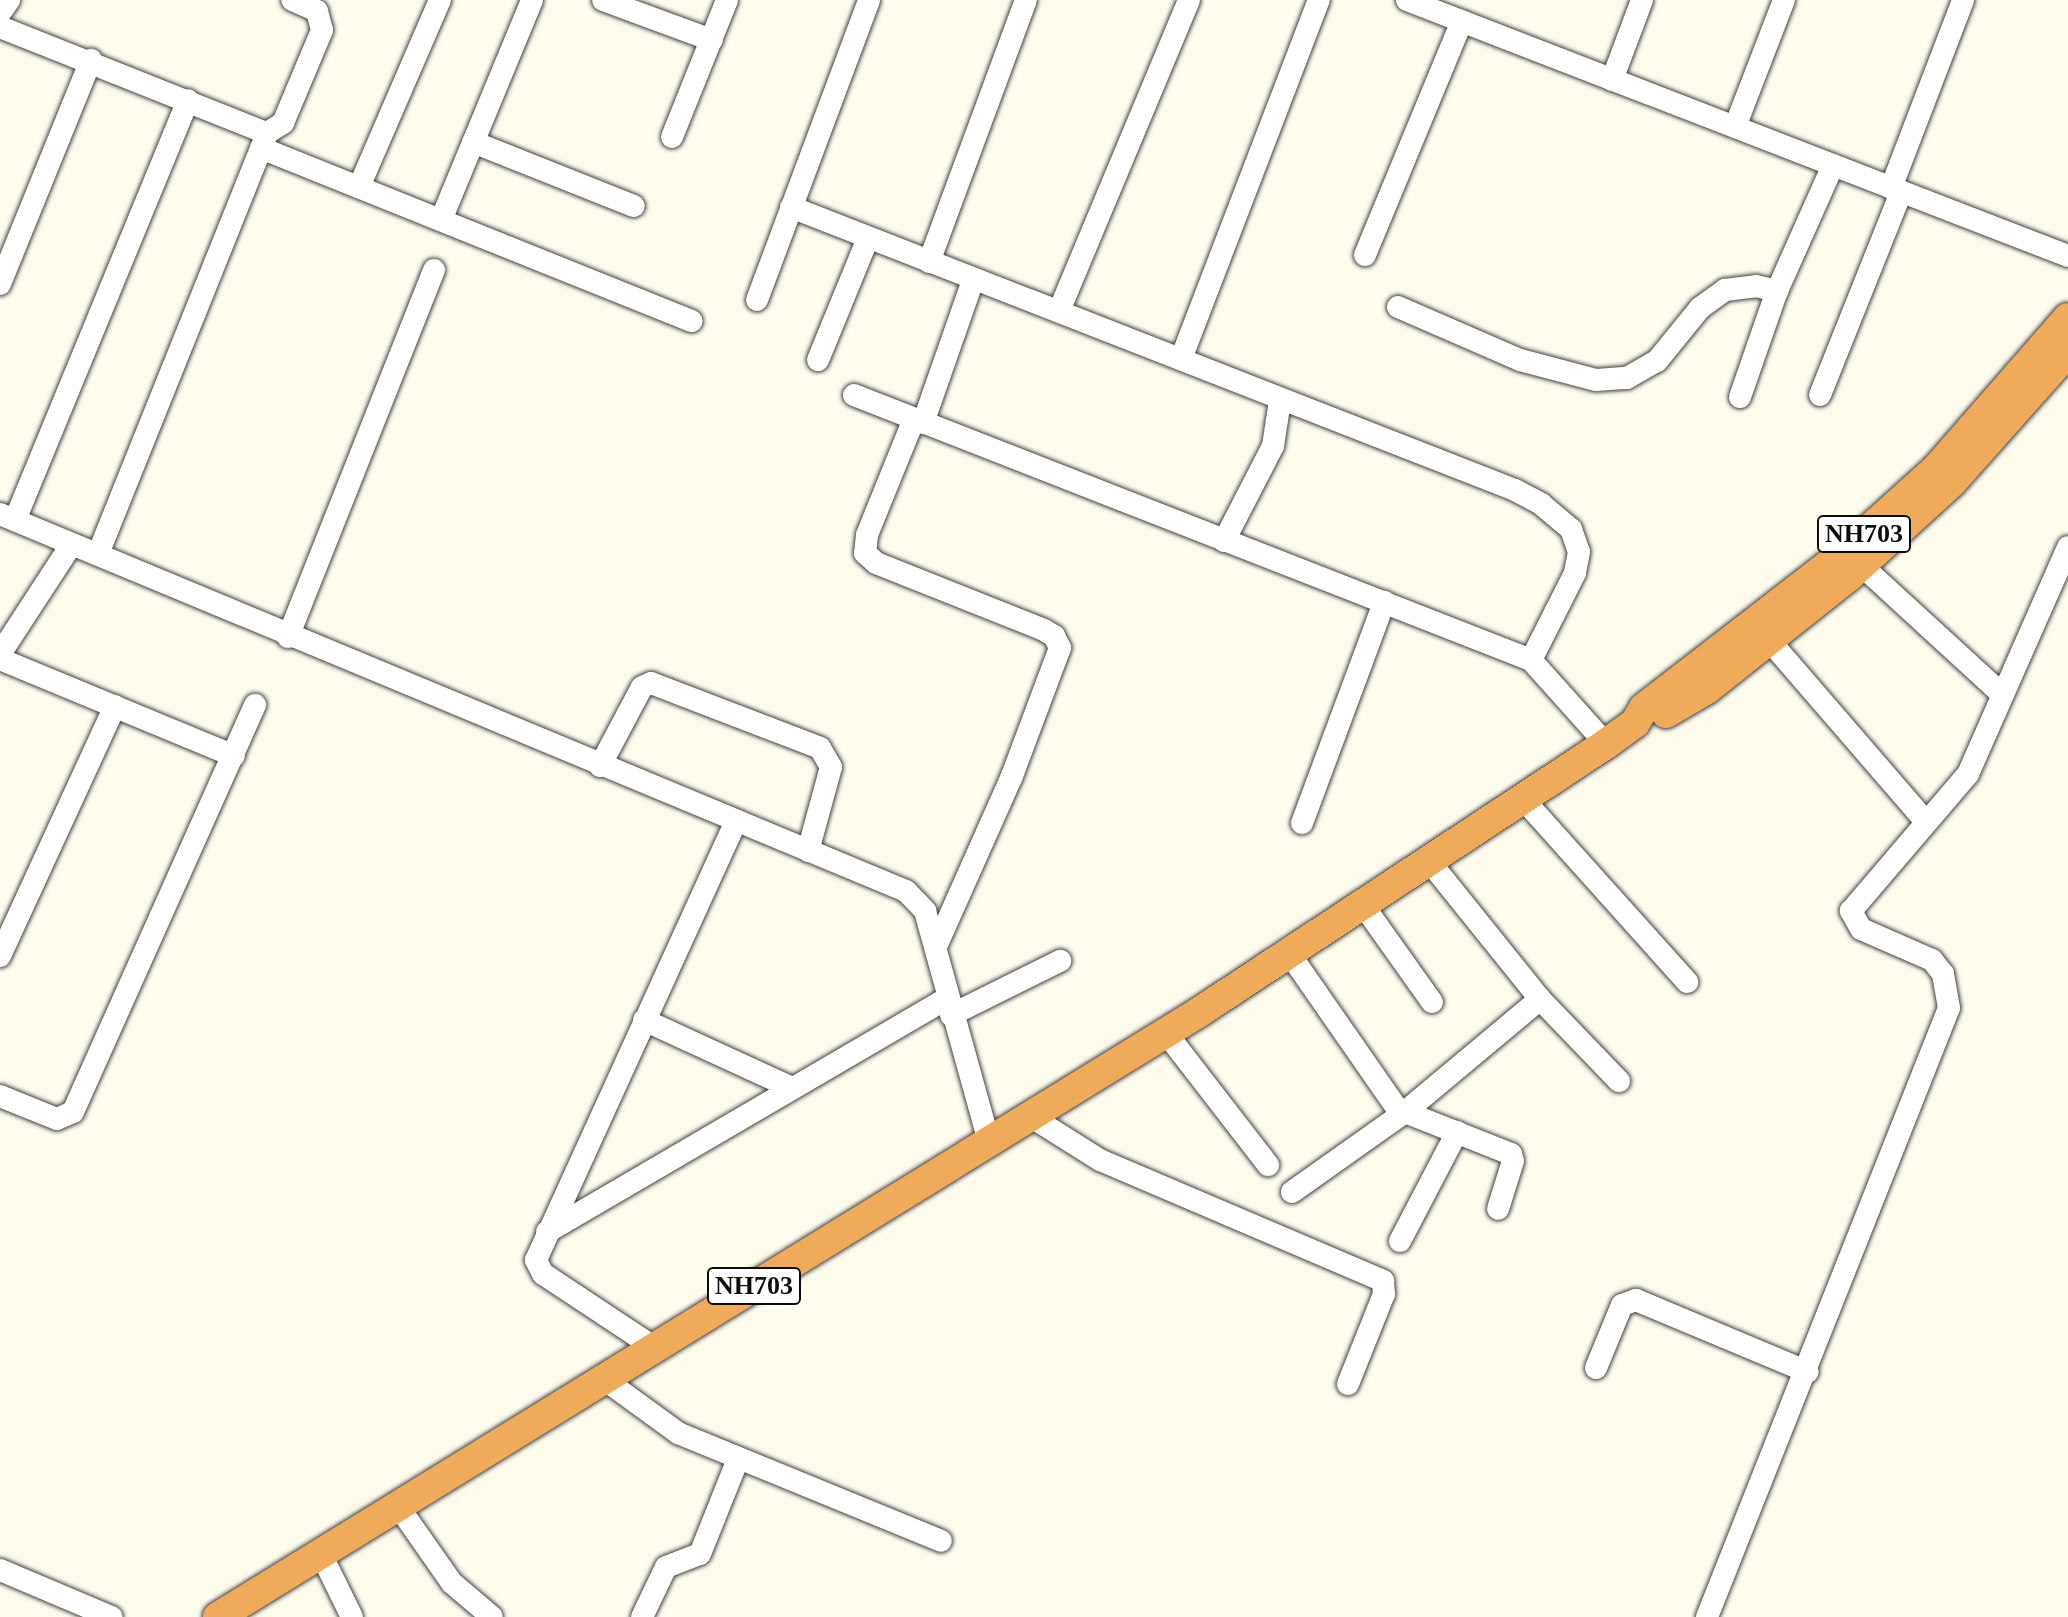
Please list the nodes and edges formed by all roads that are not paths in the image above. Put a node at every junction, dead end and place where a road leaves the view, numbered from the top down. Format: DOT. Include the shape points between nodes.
graph roads {
  1 [pos="9,0"];
  2 [pos="292,0"];
  3 [pos="440,0"];
  4 [pos="532,0"];
  5 [pos="603,0"];
  6 [pos="727,0"];
  7 [pos="869,0"];
  8 [pos="1026,0"];
  9 [pos="1189,0"];
  10 [pos="1319,0"];
  11 [pos="1407,0"];
  12 [pos="1642,0"];
  13 [pos="1784,0"];
  14 [pos="1963,0"];
  15 [pos="1449,11"];
  16 [pos="0,13"];
  17 [pos="0,27"];
  18 [pos="712,40"];
  19 [pos="91,60"];
  20 [pos="1612,80"];
  21 [pos="188,100"];
  22 [pos="1735,127"];
  23 [pos="672,137"];
  24 [pos="264,140"];
  25 [pos="473,142"];
  26 [pos="1833,165"];
  27 [pos="359,187"];
  28 [pos="1896,190"];
  29 [pos="634,206"];
  30 [pos="791,207"];
  31 [pos="441,220"];
  32 [pos="868,238"];
  33 [pos="1365,255"];
  34 [pos="2068,256"];
  35 [pos="929,262"];
  36 [pos="434,270"];
  37 [pos="973,280"];
  38 [pos="0,284"];
  39 [pos="1777,291"];
  40 [pos="757,300"];
  41 [pos="1398,307"];
  42 [pos="1059,311"];
  43 [pos="2068,318"];
  44 [pos="692,321"];
  45 [pos="1181,359"];
  46 [pos="818,360"];
  47 [pos="2063,367"];
  48 [pos="854,395"];
  49 [pos="1820,395"];
  50 [pos="1740,397"];
  51 [pos="1280,401"];
  52 [pos="919,421"];
  53 [pos="7,517"];
  54 [pos="1224,541"];
  55 [pos="71,545"];
  56 [pos="2068,547"];
  57 [pos="98,554"];
  58 [pos="1861,565"];
  59 [pos="1384,602"];
  60 [pos="288,637"];
  61 [pos="1769,640"];
  62 [pos="0,656"];
  63 [pos="1531,660"];
  64 [pos="2002,694"];
  65 [pos="255,705"];
  66 [pos="115,706"];
  67 [pos="1635,723"];
  68 [pos="1606,744"];
  69 [pos="234,756"];
  70 [pos="600,766"];
  71 [pos="1523,799"];
  72 [pos="736,821"];
  73 [pos="1925,821"];
  74 [pos="1302,823"];
  75 [pos="808,851"];
  76 [pos="1429,861"];
  77 [pos="1363,905"];
  78 [pos="936,947"];
  79 [pos="1289,953"];
  80 [pos="0,956"];
  81 [pos="1060,961"];
  82 [pos="1687,982"];
  83 [pos="1540,999"];
  84 [pos="1432,1002"];
  85 [pos="948,1007"];
  86 [pos="644,1020"];
  87 [pos="1166,1033"];
  88 [pos="1619,1081"];
  89 [pos="792,1088"];
  90 [pos="0,1096"];
  91 [pos="1403,1113"];
  92 [pos="1030,1116"];
  93 [pos="1457,1132"];
  94 [pos="989,1142"];
  95 [pos="1268,1165"];
  96 [pos="1292,1192"];
  97 [pos="1498,1209"];
  98 [pos="547,1232"];
  99 [pos="1400,1241"];
  100 [pos="655,1348"];
  101 [pos="1596,1368"];
  102 [pos="1808,1372"];
  103 [pos="604,1379"];
  104 [pos="1348,1384"];
  105 [pos="738,1459"];
  106 [pos="398,1506"];
  107 [pos="941,1541"];
  108 [pos="321,1554"];
  109 [pos="0,1570"];
  110 [pos="111,1617"];
  111 [pos="218,1617"];
  112 [pos="352,1617"];
  113 [pos="492,1617"];
  114 [pos="642,1617"];
  115 [pos="1707,1617"];
  1 -- 16 [label="street"];
  2 -- 24 [label="street" via="317,11 322,30 283,123"];
  3 -- 27 [label="street"];
  4 -- 25 [label="street"];
  5 -- 18 [label="street"];
  6 -- 18 [label="street"];
  7 -- 30 [label="street"];
  8 -- 35 [label="street"];
  9 -- 42 [label="street"];
  10 -- 45 [label="street"];
  11 -- 15 [label="street"];
  12 -- 20 [label="street"];
  13 -- 22 [label="street"];
  14 -- 28 [label="street"];
  15 -- 20 [label="street"];
  15 -- 33 [label="street"];
  17 -- 19 [label="street"];
  18 -- 23 [label="street"];
  19 -- 21 [label="street"];
  19 -- 38 [label="street"];
  20 -- 22 [label="street"];
  21 -- 24 [label="street"];
  21 -- 53 [label="street"];
  22 -- 26 [label="street"];
  24 -- 27 [label="street"];
  24 -- 57 [label="street"];
  25 -- 29 [label="street"];
  25 -- 31 [label="street"];
  26 -- 28 [label="street"];
  26 -- 39 [label="street"];
  27 -- 31 [label="street"];
  28 -- 34 [label="street"];
  28 -- 49 [label="street"];
  30 -- 32 [label="street"];
  30 -- 40 [label="street"];
  31 -- 44 [label="street"];
  32 -- 35 [label="street"];
  32 -- 46 [label="street"];
  35 -- 37 [label="street"];
  36 -- 60 [label="street"];
  37 -- 42 [label="street"];
  37 -- 52 [label="street"];
  39 -- 41 [label="street" via="1756,286 1725,290 1700,308 1657,361 1627,378 1596,380 1520,360"];
  39 -- 50 [label="street"];
  42 -- 45 [label="street"];
  43 -- 67 [label="highway, NH703" via="1937,468 1835,560 1644,708"];
  45 -- 51 [label="street"];
  47 -- 58 [label="highway, NH703" via="1952,482"];
  48 -- 52 [label="street"];
  51 -- 54 [label="street" via="1273,446"];
  51 -- 63 [label="street" via="1515,490 1571,529 1579,552 1575,573"];
  52 -- 54 [label="street"];
  52 -- 78 [label="street" via="867,535 865,553 876,563 1044,630 1060,648 1012,776"];
  53 -- 55 [label="street"];
  54 -- 59 [label="street"];
  55 -- 57 [label="street"];
  55 -- 62 [label="street"];
  56 -- 64 [label="street"];
  57 -- 60 [label="street"];
  58 -- 61 [label="highway, NH703"];
  58 -- 64 [label="street"];
  59 -- 63 [label="street"];
  59 -- 74 [label="street"];
  60 -- 70 [label="street"];
  61 -- 67 [label="highway, NH703" via="1707,689 1654,720"];
  61 -- 73 [label="street"];
  62 -- 66 [label="street"];
  63 -- 68 [label="street"];
  64 -- 73 [label="street" via="1968,774"];
  65 -- 69 [label="street"];
  66 -- 69 [label="street"];
  66 -- 80 [label="street"];
  67 -- 68 [label="highway, NH703"];
  68 -- 71 [label="highway, NH703"];
  69 -- 90 [label="street" via="73,1112 57,1119"];
  70 -- 72 [label="street"];
  70 -- 75 [label="street" via="642,687 651,683 820,748 831,767"];
  71 -- 76 [label="highway, NH703"];
  71 -- 82 [label="street"];
  72 -- 75 [label="street"];
  72 -- 86 [label="street"];
  73 -- 102 [label="street" via="1855,902 1851,917 1861,929 1932,960 1943,974 1949,1008"];
  75 -- 78 [label="street" via="906,891 925,911"];
  76 -- 77 [label="highway, NH703"];
  76 -- 83 [label="street"];
  77 -- 79 [label="highway, NH703"];
  77 -- 84 [label="street"];
  78 -- 85 [label="street"];
  79 -- 87 [label="highway, NH703"];
  79 -- 91 [label="street"];
  81 -- 85 [label="street"];
  83 -- 88 [label="street"];
  83 -- 91 [label="street"];
  85 -- 89 [label="street"];
  85 -- 94 [label="street"];
  86 -- 89 [label="street"];
  86 -- 98 [label="street"];
  87 -- 92 [label="highway, NH703"];
  87 -- 95 [label="street"];
  89 -- 98 [label="street"];
  91 -- 93 [label="street"];
  91 -- 96 [label="street"];
  92 -- 94 [label="highway, NH703"];
  92 -- 104 [label="street" via="1100,1160 1383,1281 1384,1294"];
  93 -- 97 [label="street" via="1514,1158"];
  93 -- 99 [label="street"];
  94 -- 100 [label="highway, NH703"];
  98 -- 100 [label="street" via="536,1260 543,1274"];
  100 -- 103 [label="highway, NH703"];
  101 -- 102 [label="street" via="1622,1305 1631,1299"];
  102 -- 115 [label="street"];
  103 -- 105 [label="street" via="661,1423"];
  103 -- 106 [label="highway, NH703"];
  105 -- 107 [label="street"];
  105 -- 114 [label="street" via="700,1554 666,1567"];
  106 -- 108 [label="highway, NH703"];
  106 -- 113 [label="street" via="452,1583"];
  108 -- 111 [label="highway, NH703"];
  108 -- 112 [label="street"];
  109 -- 110 [label="street"];
}
